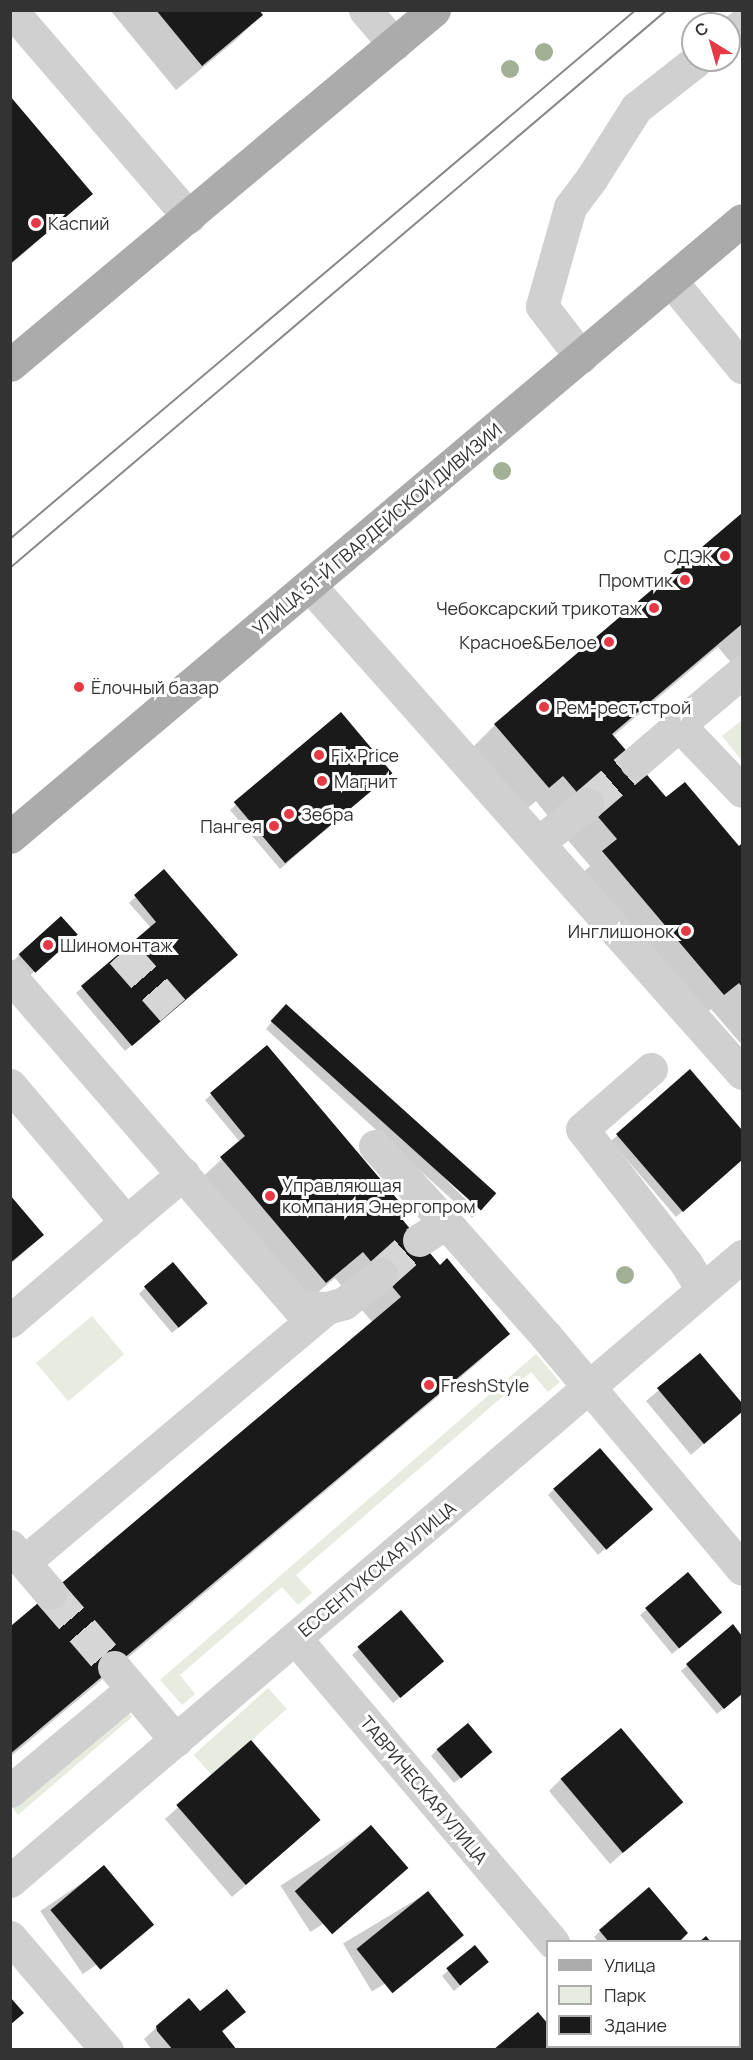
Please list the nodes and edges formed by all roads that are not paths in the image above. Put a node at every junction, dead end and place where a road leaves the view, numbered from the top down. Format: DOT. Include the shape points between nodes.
graph roads {
  1 [pos="11,10"];
  2 [pos="365,10"];
  3 [pos="434,10"];
  4 [pos="394,44"];
  5 [pos="682,72"];
  6 [pos="189,217"];
  7 [pos="742,220"];
  8 [pos="671,281"];
  9 [pos="582,357"];
  10 [pos="10,365"];
  11 [pos="742,367"];
  12 [pos="310,586"];
  13 [pos="742,672"];
  14 [pos="679,725"];
  15 [pos="636,762"];
  16 [pos="742,791"];
  17 [pos="587,804"];
  18 [pos="10,837"];
  19 [pos="539,842"];
  20 [pos="10,976"];
  21 [pos="651,1069"];
  22 [pos="742,1073"];
  23 [pos="10,1085"];
  24 [pos="375,1146"];
  25 [pos="183,1174"];
  26 [pos="126,1222"];
  27 [pos="742,1256"];
  28 [pos="381,1274"];
  29 [pos="702,1290"];
  30 [pos="327,1308"];
  31 [pos="10,1321"];
  32 [pos="590,1388"];
  33 [pos="17,1554"];
  34 [pos="742,1569"];
  35 [pos="51,1593"];
  36 [pos="295,1638"];
  37 [pos="176,1740"];
  38 [pos="10,1791"];
  39 [pos="10,1881"];
  40 [pos="10,1937"];
  41 [pos="552,1940"];
  42 [pos="107,2049"];
  1 -- 6 [label="street"];
  2 -- 4 [label="street"];
  3 -- 4 [label="main road"];
  4 -- 6 [label="main road"];
  5 -- 9 [label="street" via="636,108 570,207 542,306"];
  6 -- 10 [label="main road"];
  7 -- 8 [label="main road, УЛИЦА 51-Й ГВАРДЕЙСКОЙ ДИВИЗИИ"];
  8 -- 9 [label="main road, УЛИЦА 51-Й ГВАРДЕЙСКОЙ ДИВИЗИИ"];
  8 -- 11 [label="street"];
  9 -- 12 [label="main road, УЛИЦА 51-Й ГВАРДЕЙСКОЙ ДИВИЗИИ"];
  12 -- 18 [label="main road, УЛИЦА 51-Й ГВАРДЕЙСКОЙ ДИВИЗИИ"];
  12 -- 19 [label="street"];
  13 -- 14 [label="street"];
  14 -- 15 [label="street"];
  14 -- 16 [label="street"];
  17 -- 19 [label="street"];
  19 -- 22 [label="street"];
  20 -- 25 [label="street"];
  21 -- 29 [label="street" via="582,1129 686,1263"];
  23 -- 26 [label="street"];
  24 -- 32 [label="street" via="433,1232"];
  25 -- 26 [label="street"];
  25 -- 30 [label="street" via="298,1306"];
  26 -- 31 [label="street"];
  27 -- 29 [label="street, ЕССЕНТУКСКАЯ УЛИЦА"];
  28 -- 30 [label="street" via="344,1303"];
  29 -- 32 [label="street, ЕССЕНТУКСКАЯ УЛИЦА"];
  30 -- 33 [label="street"];
  32 -- 34 [label="street"];
  32 -- 36 [label="street, ЕССЕНТУКСКАЯ УЛИЦА"];
  33 -- 35 [label="street"];
  36 -- 37 [label="street, ЕССЕНТУКСКАЯ УЛИЦА"];
  36 -- 41 [label="street, ТАВРИЧЕСКАЯ УЛИЦА"];
  37 -- 38 [label="street" via="123,1678"];
  37 -- 39 [label="street, ЕССЕНТУКСКАЯ УЛИЦА"];
  40 -- 42 [label="street"];
}
